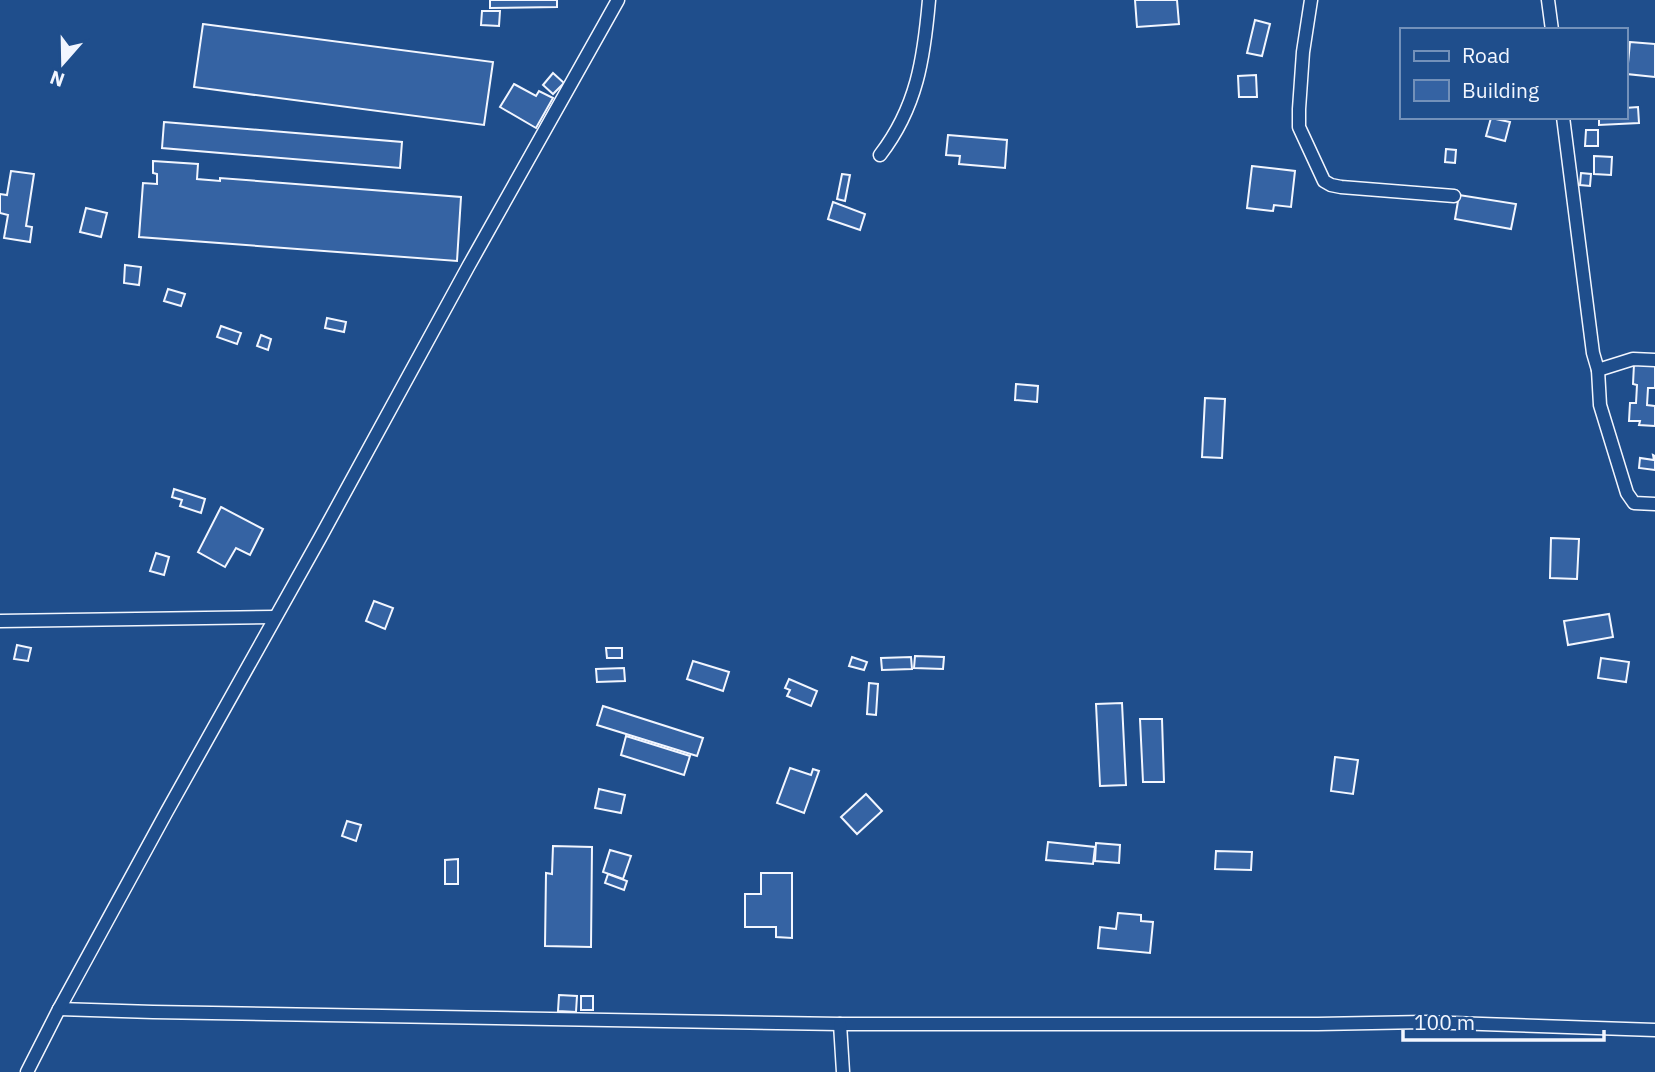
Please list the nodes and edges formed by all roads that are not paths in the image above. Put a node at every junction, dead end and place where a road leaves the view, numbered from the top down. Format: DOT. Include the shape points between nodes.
graph roads {
  1 [pos="618,0"];
  2 [pos="929,0"];
  3 [pos="1311,0"];
  4 [pos="1548,0"];
  5 [pos="1552,28"];
  6 [pos="1563,119"];
  7 [pos="880,155"];
  8 [pos="1454,196"];
  9 [pos="1655,360"];
  10 [pos="1598,370"];
  11 [pos="1655,505"];
  12 [pos="275,617"];
  13 [pos="0,621"];
  14 [pos="58,1009"];
  15 [pos="840,1024"];
  16 [pos="1655,1030"];
  17 [pos="27,1072"];
  18 [pos="843,1072"];
  1 -- 12 [label="street"];
  2 -- 7 [label="street" via="918,78 895,135"];
  3 -- 8 [label="street" via="1299,127 1324,181 1341,187"];
  4 -- 5 [label="street"];
  6 -- 10 [label="street"];
  9 -- 10 [label="street" via="1633,359"];
  10 -- 11 [label="street" via="1600,405 1628,493 1634,503"];
  12 -- 13 [label="street"];
  12 -- 14 [label="street"];
  14 -- 15 [label="street"];
  14 -- 17 [label="street"];
  15 -- 16 [label="street" via="1424,1022"];
  15 -- 18 [label="street"];
}
